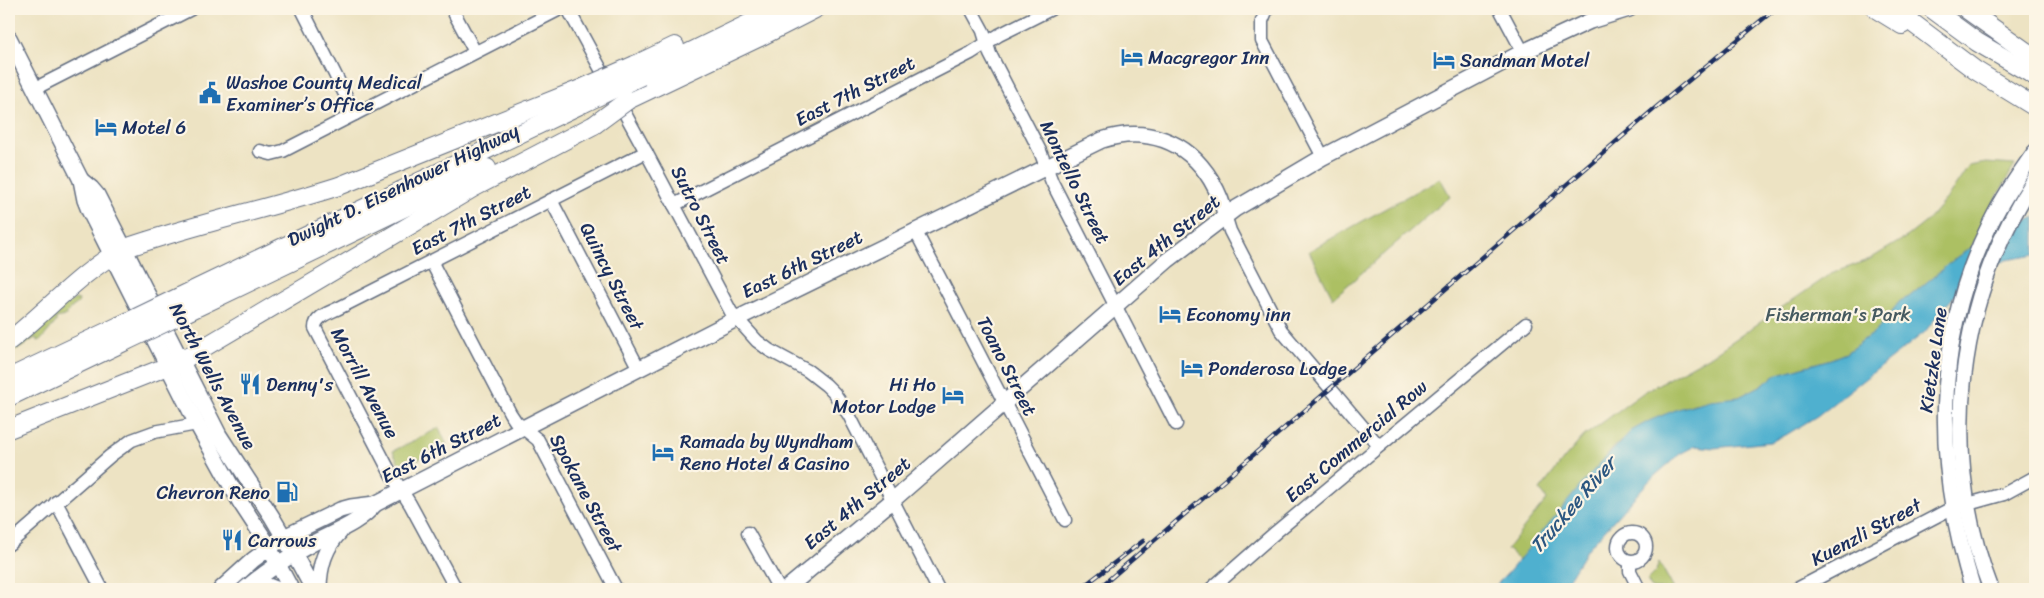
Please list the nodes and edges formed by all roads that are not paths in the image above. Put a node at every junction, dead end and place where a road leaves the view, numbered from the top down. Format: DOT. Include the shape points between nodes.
graph roads {
  1 [pos="191,9"];
  2 [pos="302,9"];
  3 [pos="452,9"];
  4 [pos="560,9"];
  5 [pos="568,9"];
  6 [pos="755,9"];
  7 [pos="779,9"];
  8 [pos="815,9"];
  9 [pos="971,9"];
  10 [pos="1051,9"];
  11 [pos="1267,9"];
  12 [pos="1500,9"];
  13 [pos="1628,9"];
  14 [pos="1932,9"];
  15 [pos="1966,9"];
  16 [pos="1889,11"];
  17 [pos="9,38"];
  18 [pos="986,43"];
  19 [pos="475,52"];
  20 [pos="1523,52"];
  21 [pos="2035,58"];
  22 [pos="2035,76"];
  23 [pos="641,78"];
  24 [pos="34,89"];
  25 [pos="2031,104"];
  26 [pos="588,109"];
  27 [pos="355,114"];
  28 [pos="260,151"];
  29 [pos="646,152"];
  30 [pos="2035,152"];
  31 [pos="1323,158"];
  32 [pos="1046,167"];
  33 [pos="2033,183"];
  34 [pos="552,200"];
  35 [pos="674,205"];
  36 [pos="1225,215"];
  37 [pos="915,230"];
  38 [pos="117,252"];
  39 [pos="431,261"];
  40 [pos="1116,306"];
  41 [pos="736,319"];
  42 [pos="315,324"];
  43 [pos="1526,324"];
  44 [pos="123,334"];
  45 [pos="9,341"];
  46 [pos="174,364"];
  47 [pos="639,369"];
  48 [pos="9,378"];
  49 [pos="9,397"];
  50 [pos="1005,401"];
  51 [pos="197,424"];
  52 [pos="1176,424"];
  53 [pos="525,427"];
  54 [pos="9,429"];
  55 [pos="1379,446"];
  56 [pos="1946,460"];
  57 [pos="2035,477"];
  58 [pos="401,490"];
  59 [pos="893,500"];
  60 [pos="56,502"];
  61 [pos="374,504"];
  62 [pos="1968,504"];
  63 [pos="1952,508"];
  64 [pos="1064,520"];
  65 [pos="344,527"];
  66 [pos="748,533"];
  67 [pos="284,537"];
  68 [pos="1976,542"];
  69 [pos="9,544"];
  70 [pos="269,547"];
  71 [pos="294,554"];
  72 [pos="1630,562"];
  73 [pos="278,564"];
  74 [pos="102,589"];
  75 [pos="221,589"];
  76 [pos="246,589"];
  77 [pos="278,589"];
  78 [pos="291,589"];
  79 [pos="313,589"];
  80 [pos="318,589"];
  81 [pos="456,589"];
  82 [pos="616,589"];
  83 [pos="779,589"];
  84 [pos="786,589"];
  85 [pos="938,589"];
  86 [pos="1212,589"];
  87 [pos="1639,589"];
  88 [pos="1797,589"];
  89 [pos="1973,589"];
  90 [pos="1991,589"];
  1 -- 24 [label="street"];
  2 -- 27 [label="street"];
  3 -- 19 [label="street"];
  4 -- 19 [label="street"];
  5 -- 29 [label="street, Sutro Street"];
  6 -- 23 [label="highway"];
  7 -- 23 [label="highway, Dwight D. Eisenhower Highway"];
  8 -- 23 [label="highway, Dwight D. Eisenhower Highway"];
  9 -- 18 [label="street, Montello Street"];
  10 -- 18 [label="street, East 7th Street"];
  11 -- 31 [label="street" via="1262,21 1262,41"];
  12 -- 20 [label="street"];
  13 -- 20 [label="main road, East 4th Street" via="1590,21"];
  14 -- 22 [label="highway" via="1984,46"];
  15 -- 21 [label="highway"];
  16 -- 25 [label="highway"];
  17 -- 24 [label="main road, North Wells Avenue"];
  18 -- 32 [label="street, Montello Street"];
  18 -- 35 [label="street, East 7th Street"];
  19 -- 27 [label="street"];
  20 -- 31 [label="main road, East 4th Street"];
  23 -- 26 [label="highway, Dwight D. Eisenhower Highway, bridge"];
  23 -- 26 [label="highway, Dwight D. Eisenhower Highway, bridge" via="628,100"];
  24 -- 38 [label="main road, North Wells Avenue" via="81,180 85,200"];
  26 -- 38 [label="highway"];
  26 -- 44 [label="highway, Dwight D. Eisenhower Highway, bridge"];
  26 -- 46 [label="highway" via="473,188"];
  27 -- 28 [label="street" via="283,151 271,154"];
  29 -- 34 [label="street, East 7th Street"];
  29 -- 35 [label="street, Sutro Street"];
  30 -- 56 [label="main road, Kietzke Lane" via="2005,196 1978,250 1964,294 1956,322 1946,395"];
  31 -- 36 [label="main road, East 4th Street"];
  32 -- 36 [label="main road, East 6th Street" via="1108,138 1126,134 1152,136 1179,146 1198,162 1222,200"];
  32 -- 37 [label="main road, East 6th Street"];
  32 -- 40 [label="street, Montello Street"];
  33 -- 62 [label="main road, Kietzke Lane" via="2001,240 1974,312 1961,397 1961,442"];
  34 -- 39 [label="street, East 7th Street"];
  34 -- 47 [label="street, Quincy Street"];
  35 -- 41 [label="street, Sutro Street"];
  36 -- 40 [label="main road, East 4th Street"];
  36 -- 55 [label="street" via="1230,231 1281,330"];
  37 -- 41 [label="main road, East 6th Street"];
  37 -- 50 [label="street, Toano Street"];
  38 -- 45 [label="highway"];
  38 -- 46 [label="main road, North Wells Avenue"];
  39 -- 42 [label="street, East 7th Street" via="322,317"];
  39 -- 53 [label="street, Spokane Street" via="510,413"];
  40 -- 50 [label="main road, East 4th Street"];
  40 -- 52 [label="street, Montello Street"];
  41 -- 47 [label="main road, East 6th Street"];
  41 -- 59 [label="street, Sutro Street" via="769,350 808,371 834,393 849,415"];
  42 -- 58 [label="street, Morrill Avenue"];
  43 -- 55 [label="street, East Commercial Row"];
  44 -- 48 [label="highway, Dwight D. Eisenhower Highway"];
  44 -- 49 [label="highway, Dwight D. Eisenhower Highway"];
  46 -- 51 [label="main road, North Wells Avenue"];
  46 -- 54 [label="highway"];
  46 -- 67 [label="main road, North Wells Avenue"];
  47 -- 53 [label="main road, East 6th Street"];
  50 -- 59 [label="main road, East 4th Street"];
  50 -- 64 [label="street, Toano Street"];
  51 -- 60 [label="street" via="154,432 132,440"];
  51 -- 70 [label="main road, North Wells Avenue" via="238,499"];
  53 -- 58 [label="main road, East 6th Street"];
  53 -- 82 [label="street, Spokane Street" via="538,440"];
  55 -- 86 [label="street, East Commercial Row"];
  56 -- 62 [label="main road" via="1953,469 1956,491"];
  56 -- 63 [label="main road, Kietzke Lane"];
  57 -- 62 [label="street" via="2004,494"];
  58 -- 61 [label="main road, East 6th Street"];
  58 -- 81 [label="street, Morrill Avenue"];
  59 -- 84 [label="main road, East 4th Street"];
  59 -- 85 [label="street, Sutro Street"];
  60 -- 69 [label="street"];
  60 -- 74 [label="street"];
  61 -- 65 [label="main road, East 6th Street" via="366,514"];
  61 -- 67 [label="main road, East 6th Street" via="340,510"];
  62 -- 68 [label="main road, Kietzke Lane"];
  63 -- 68 [label="main road" via="1964,522 1969,537"];
  63 -- 88 [label="street, Kuenzli Street"];
  63 -- 89 [label="main road, Kietzke Lane"];
  65 -- 71 [label="main road, East 6th Street"];
  65 -- 80 [label="main road" via="326,551"];
  66 -- 83 [label="street"];
  67 -- 70 [label="main road, East 6th Street"];
  67 -- 71 [label="main road, North Wells Avenue"];
  68 -- 90 [label="main road, Kietzke Lane"];
  70 -- 73 [label="main road, North Wells Avenue"];
  70 -- 75 [label="main road, East 6th Street"];
  71 -- 73 [label="main road, East 6th Street"];
  71 -- 79 [label="main road, North Wells Avenue"];
  72 -- 87 [label="street" via="1630,571"];
  73 -- 76 [label="main road, East 6th Street"];
  73 -- 77 [label="main road" via="275,580"];
  73 -- 78 [label="main road, North Wells Avenue"];
  76 -- 77 [label="main road" via="263,584"];
}
